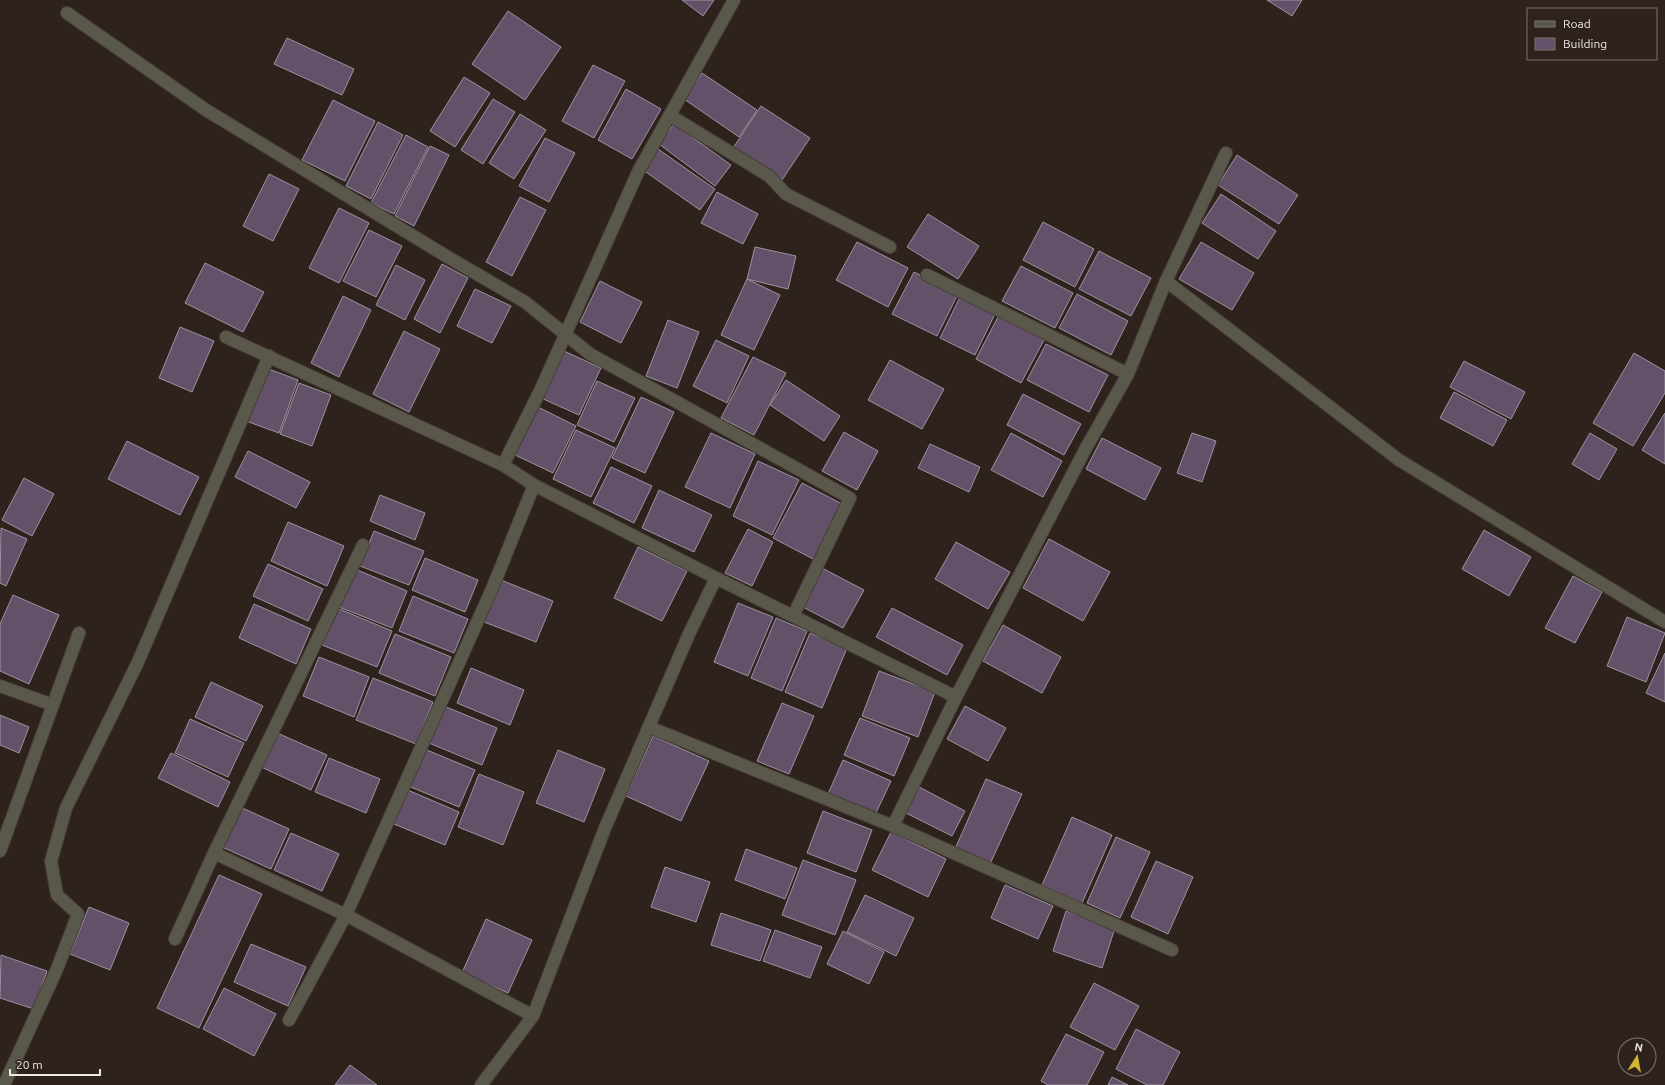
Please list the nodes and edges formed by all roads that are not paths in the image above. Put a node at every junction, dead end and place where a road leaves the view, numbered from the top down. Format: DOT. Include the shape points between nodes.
graph roads {
  1 [pos="734,0"];
  2 [pos="67,13"];
  3 [pos="671,116"];
  4 [pos="1226,153"];
  5 [pos="890,247"];
  6 [pos="927,275"];
  7 [pos="1166,281"];
  8 [pos="566,335"];
  9 [pos="226,337"];
  10 [pos="269,356"];
  11 [pos="1128,374"];
  12 [pos="502,465"];
  13 [pos="534,485"];
  14 [pos="363,545"];
  15 [pos="716,578"];
  16 [pos="793,616"];
  17 [pos="1665,622"];
  18 [pos="79,633"];
  19 [pos="0,686"];
  20 [pos="956,697"];
  21 [pos="53,705"];
  22 [pos="649,727"];
  23 [pos="893,826"];
  24 [pos="1,849"];
  25 [pos="214,853"];
  26 [pos="346,915"];
  27 [pos="175,939"];
  28 [pos="1172,950"];
  29 [pos="533,1016"];
  30 [pos="289,1020"];
  31 [pos="4,1085"];
  32 [pos="481,1085"];
  1 -- 3 [label="street"];
  2 -- 8 [label="street" via="206,110 525,302"];
  3 -- 5 [label="street" via="769,176 786,194"];
  3 -- 8 [label="street" via="638,172"];
  4 -- 7 [label="street"];
  6 -- 11 [label="street"];
  7 -- 11 [label="street"];
  7 -- 17 [label="street" via="1399,460"];
  8 -- 12 [label="street"];
  8 -- 16 [label="street" via="590,354 850,498"];
  9 -- 10 [label="street"];
  10 -- 12 [label="street"];
  10 -- 31 [label="street" via="138,662 66,808 51,861 57,895 78,914 58,969"];
  11 -- 20 [label="street" via="1086,448"];
  12 -- 13 [label="street"];
  13 -- 15 [label="street"];
  13 -- 26 [label="street" via="492,589"];
  14 -- 25 [label="street"];
  15 -- 16 [label="street"];
  15 -- 22 [label="street"];
  16 -- 20 [label="street"];
  18 -- 21 [label="street"];
  19 -- 21 [label="street"];
  20 -- 23 [label="street"];
  21 -- 24 [label="street"];
  22 -- 23 [label="street"];
  22 -- 29 [label="street" via="605,828"];
  23 -- 28 [label="street"];
  25 -- 26 [label="street"];
  25 -- 27 [label="street"];
  26 -- 29 [label="street"];
  26 -- 30 [label="street"];
  29 -- 32 [label="street"];
}
